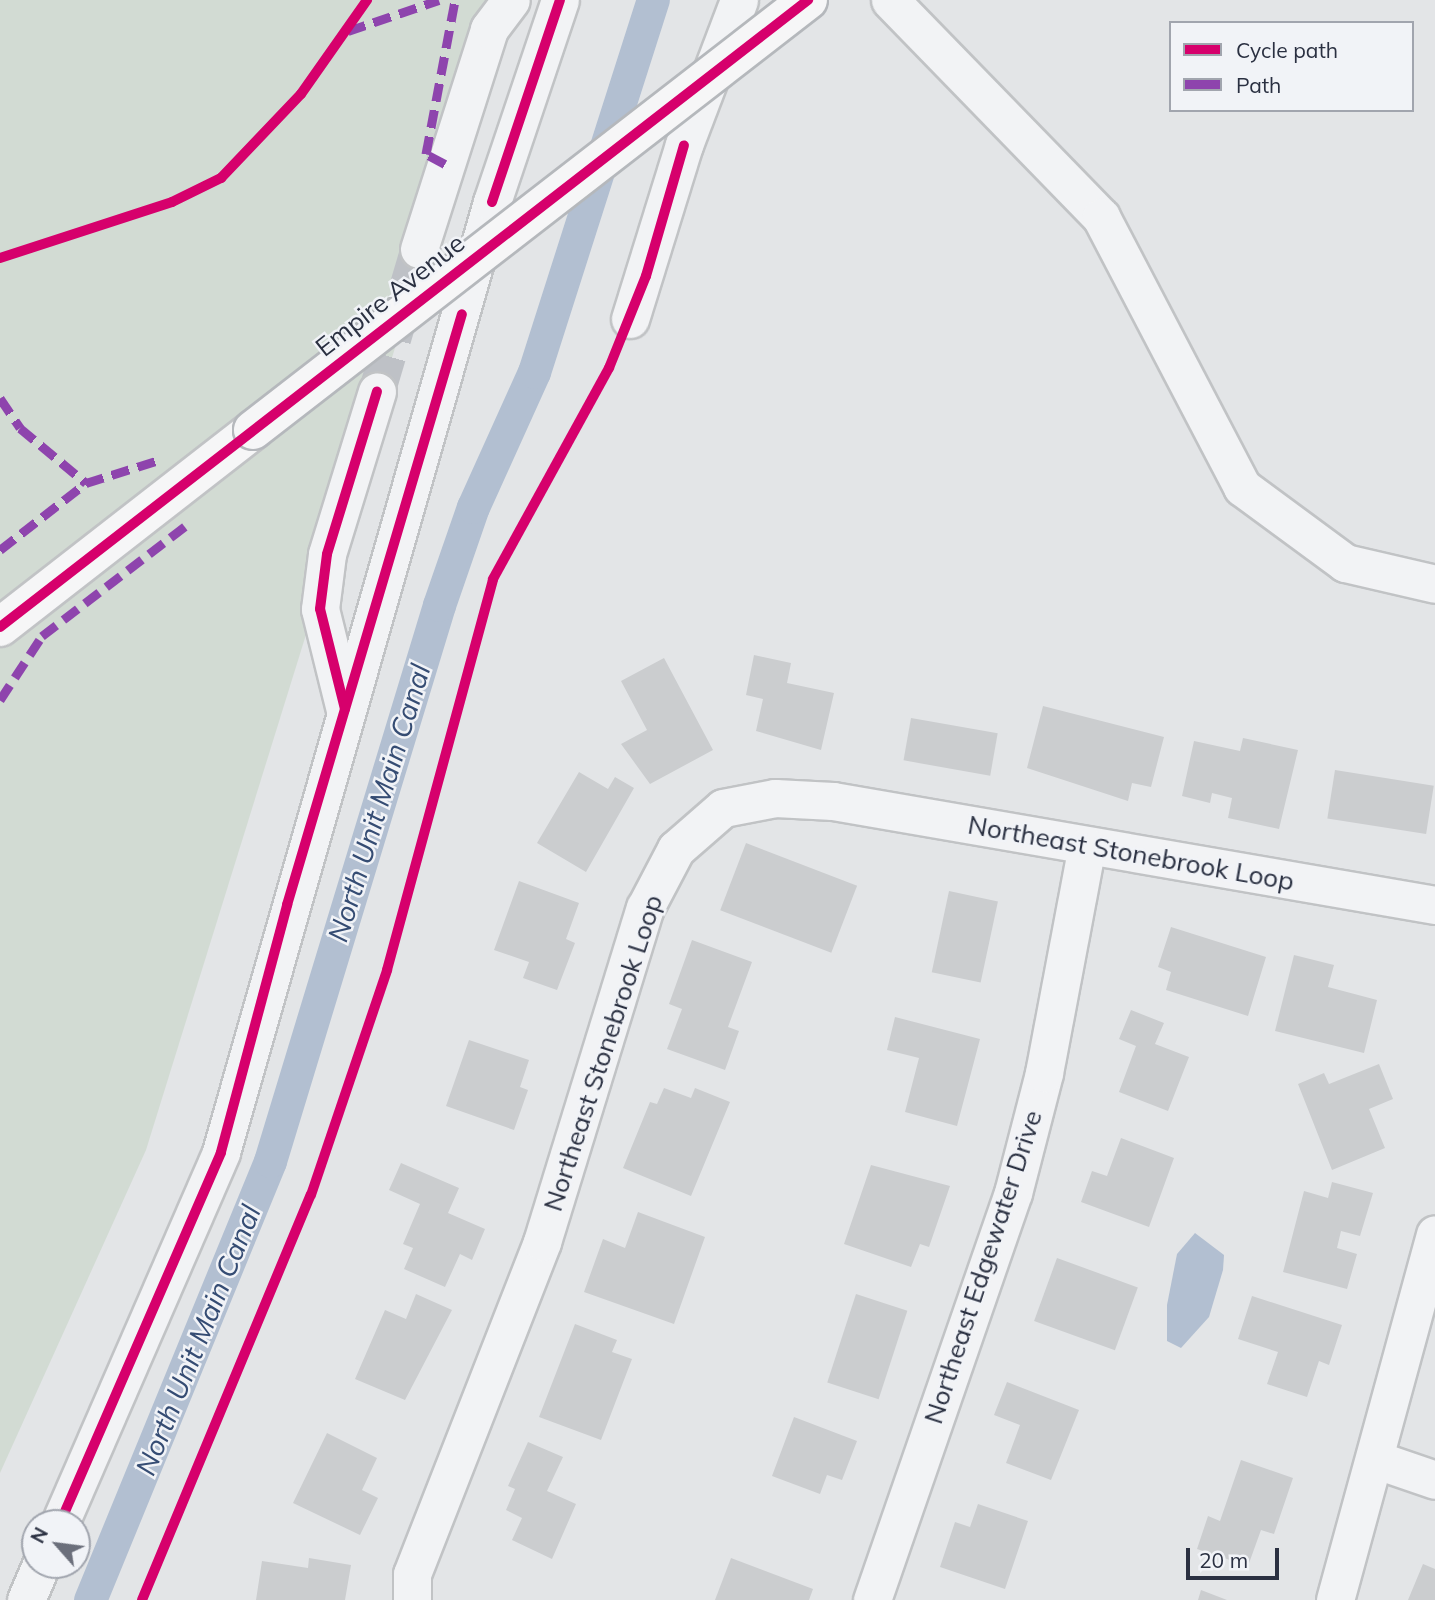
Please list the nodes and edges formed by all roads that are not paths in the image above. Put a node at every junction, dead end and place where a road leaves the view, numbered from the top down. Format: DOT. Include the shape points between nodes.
graph roads {
  1 [pos="511,0"];
  2 [pos="560,0"];
  3 [pos="738,0"];
  4 [pos="808,0"];
  5 [pos="890,0"];
  6 [pos="419,249"];
  7 [pos="630,319"];
  8 [pos="377,391"];
  9 [pos="1435,584"];
  10 [pos="0,627"];
  11 [pos="345,710"];
  12 [pos="1087,846"];
  13 [pos="1435,905"];
  14 [pos="1435,1234"];
  15 [pos="1377,1460"];
  16 [pos="1435,1480"];
  17 [pos="66,1509"];
  18 [pos="35,1579"];
  19 [pos="26,1600"];
  20 [pos="412,1600"];
  21 [pos="872,1600"];
  22 [pos="1335,1600"];
  1 -- 6 [label="street" via="489,29"];
  2 -- 11 [label="street" via="492,202"];
  3 -- 7 [label="street" via="684,145"];
  4 -- 10 [label="highway, Empire Avenue, bridge"];
  5 -- 9 [label="street" via="1101,217 1242,487 1345,563"];
  8 -- 11 [label="street" via="327,554 320,608"];
  11 -- 17 [label="street" via="221,1152"];
  12 -- 13 [label="street, Northeast Stonebrook Loop"];
  12 -- 20 [label="street, Northeast Stonebrook Loop" via="833,800 775,798 723,808 676,849 645,908 542,1242 412,1574"];
  12 -- 21 [label="street, Northeast Edgewater Drive" via="1044,1073 1013,1193"];
  14 -- 15 [label="street"];
  15 -- 16 [label="street"];
  15 -- 22 [label="street"];
  18 -- 19 [label="street"];
}
